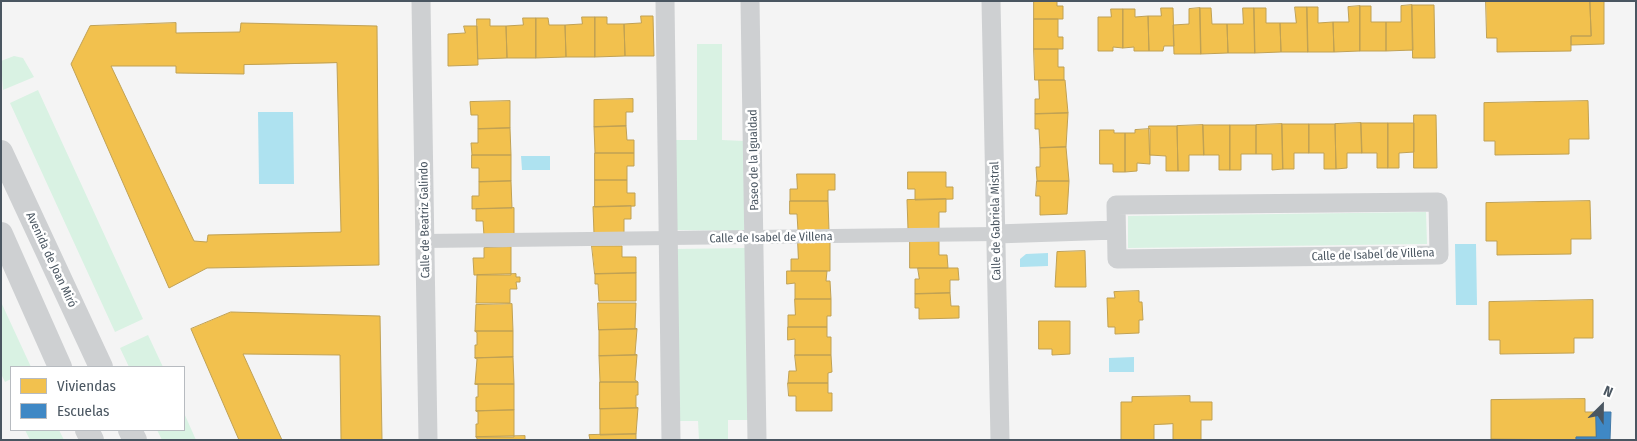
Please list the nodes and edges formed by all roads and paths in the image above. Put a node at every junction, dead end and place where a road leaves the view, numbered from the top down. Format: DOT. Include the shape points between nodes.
graph roads {
  1 [pos="421,1"];
  2 [pos="665,1"];
  3 [pos="750,1"];
  4 [pos="991,1"];
  5 [pos="1,152"];
  6 [pos="1116,230"];
  7 [pos="1,234"];
  8 [pos="996,234"];
  9 [pos="755,238"];
  10 [pos="668,240"];
  11 [pos="425,241"];
  12 [pos="60,366"];
  13 [pos="101,366"];
  14 [pos="428,440"];
  15 [pos="670,440"];
  16 [pos="757,440"];
  17 [pos="1000,440"];
  1 -- 11 [label="street, Calle de Beatriz Galindo"];
  2 -- 10 [label="street"];
  3 -- 9 [label="street, Paseo de la Igualdad"];
  4 -- 8 [label="street, Calle de Gabriela Mistral"];
  5 -- 13 [label="street, Avenida de Joan Miró"];
  6 -- 6 [label="street, Calle de Isabel de Villena" via="1116,205 1438,202 1439,255 1117,259"];
  6 -- 8 [label="street, Calle de Isabel de Villena"];
  7 -- 12 [label="street"];
  8 -- 9 [label="street, Calle de Isabel de Villena"];
  8 -- 17 [label="street, Calle de Gabriela Mistral"];
  9 -- 10 [label="street, Calle de Isabel de Villena"];
  9 -- 16 [label="street, Paseo de la Igualdad"];
  10 -- 11 [label="street, Calle de Isabel de Villena"];
  10 -- 15 [label="street"];
  11 -- 14 [label="street, Calle de Beatriz Galindo"];
}
